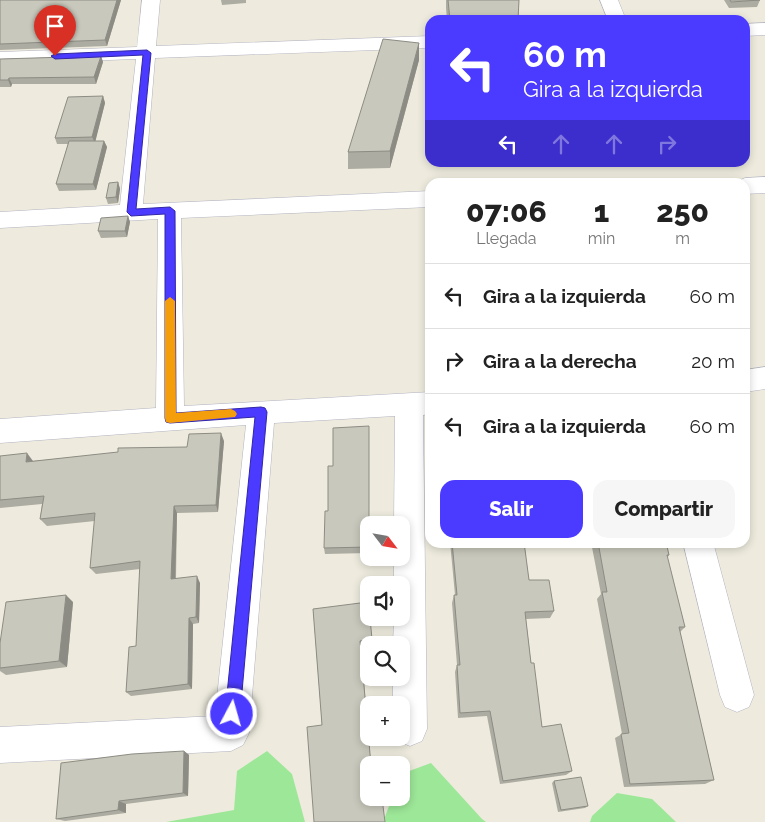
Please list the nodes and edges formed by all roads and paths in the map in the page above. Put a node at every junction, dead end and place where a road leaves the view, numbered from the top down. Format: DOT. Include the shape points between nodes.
graph roads {
  1 [pos="151,0"];
  2 [pos="609,0"];
  3 [pos="615,15"];
  4 [pos="765,29"];
  5 [pos="750,30"];
  6 [pos="425,42"];
  7 [pos="147,53"];
  8 [pos="0,58"];
  9 [pos="765,185"];
  10 [pos="750,186"];
  11 [pos="425,199"];
  12 [pos="170,211"];
  13 [pos="131,212"];
  14 [pos="0,220"];
  15 [pos="765,378"];
  16 [pos="750,380"];
  17 [pos="420,404"];
  18 [pos="261,412"];
  19 [pos="170,418"];
  20 [pos="0,431"];
  21 [pos="700,548"];
  22 [pos="737,695"];
  23 [pos="410,730"];
  24 [pos="0,745"];
  1 -- 7 [label="street"];
  2 -- 3 [label="street"];
  4 -- 5 [label="street"];
  6 -- 7 [label="street"];
  7 -- 8 [label="street"];
  7 -- 13 [label="street"];
  9 -- 10 [label="street"];
  11 -- 12 [label="street"];
  12 -- 13 [label="street"];
  12 -- 19 [label="street"];
  13 -- 14 [label="street"];
  15 -- 16 [label="street"];
  17 -- 18 [label="street"];
  17 -- 23 [label="street"];
  18 -- 19 [label="street"];
  18 -- 24 [label="street" via="231,733"];
  19 -- 20 [label="street"];
  21 -- 22 [label="street"];
}
